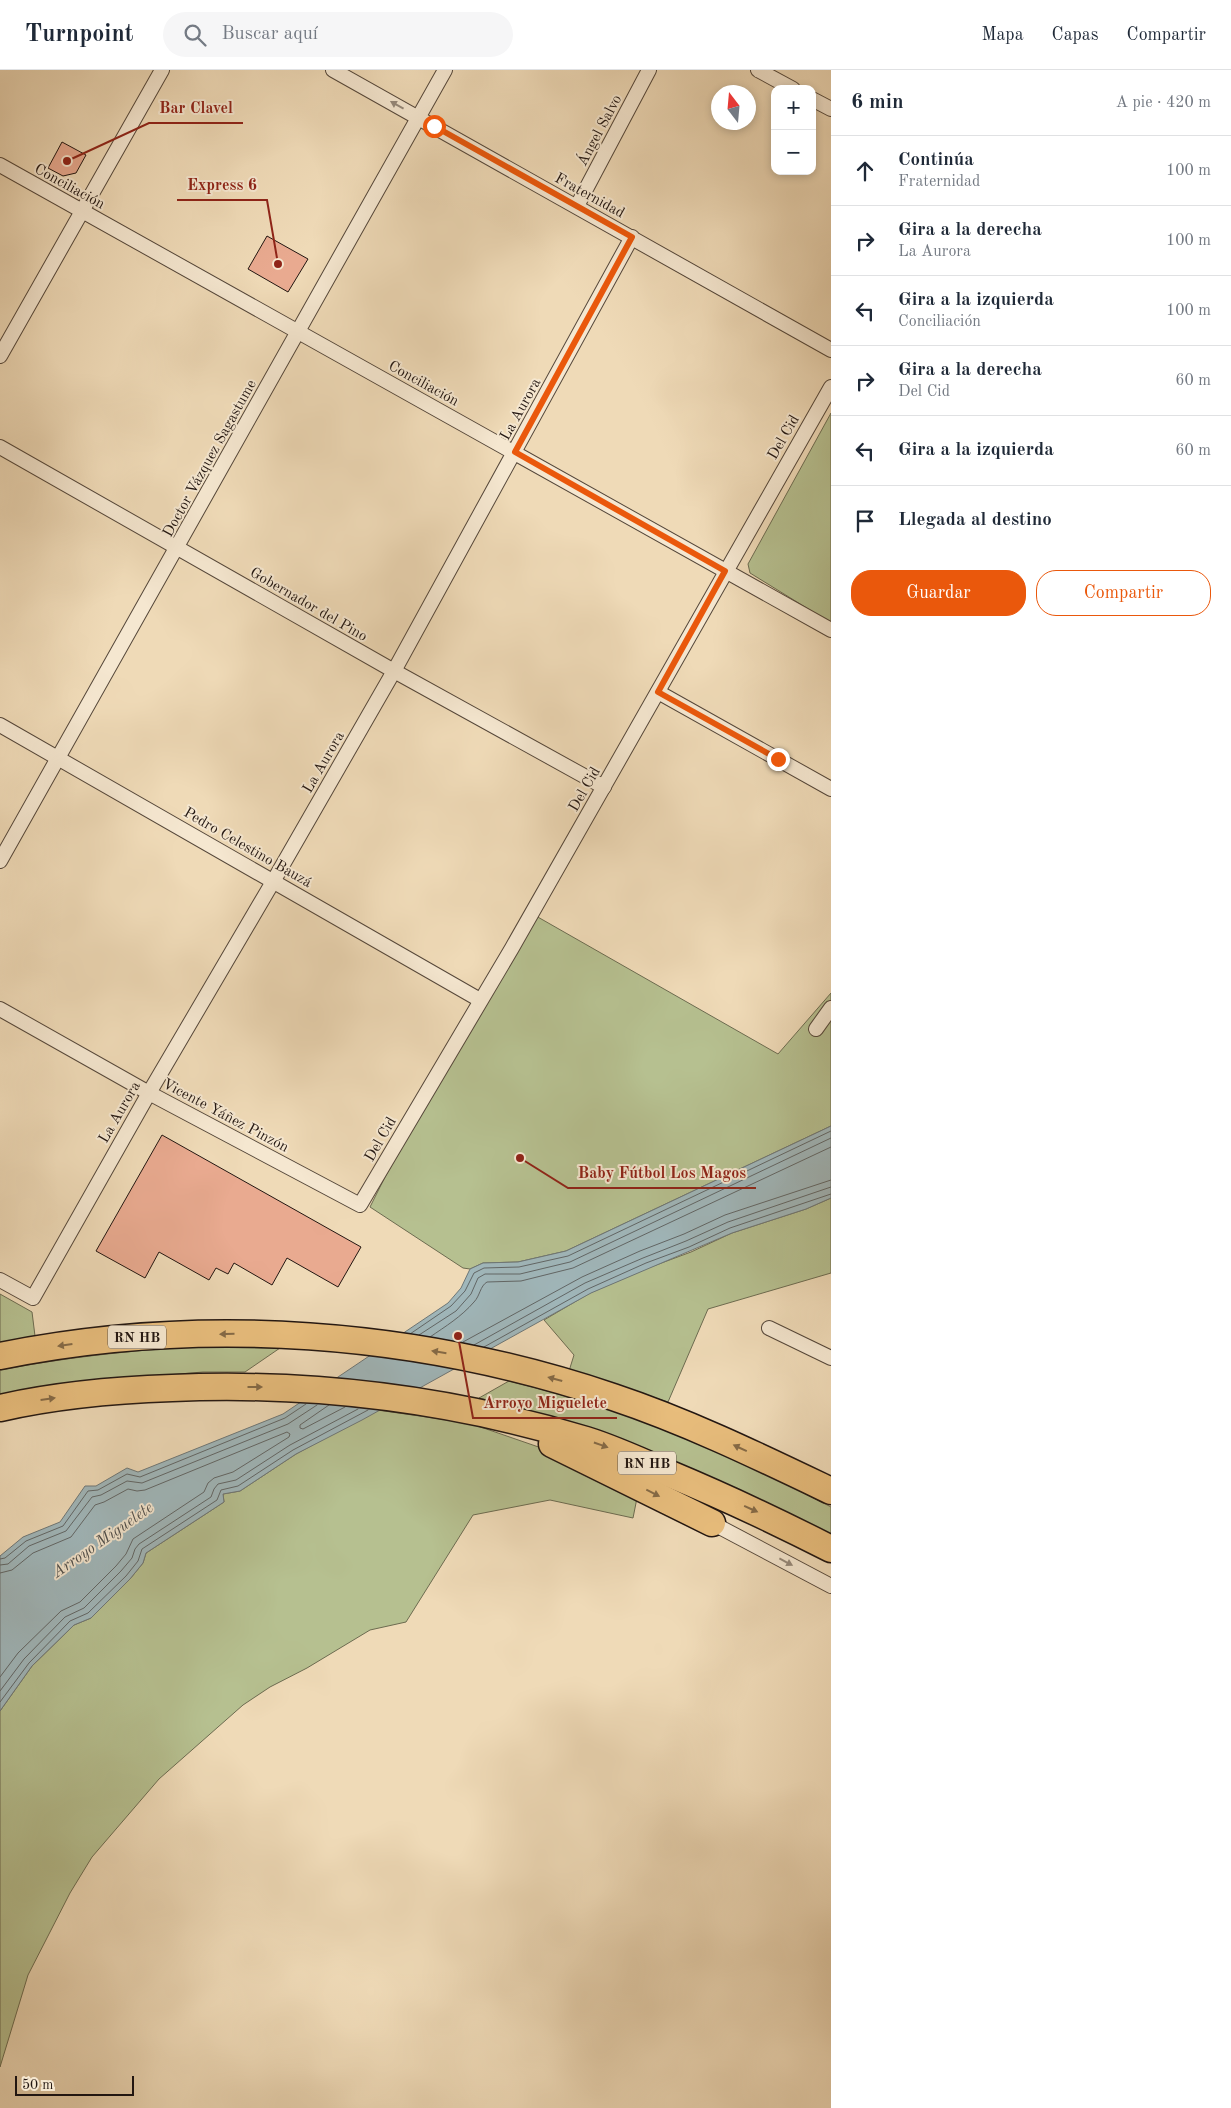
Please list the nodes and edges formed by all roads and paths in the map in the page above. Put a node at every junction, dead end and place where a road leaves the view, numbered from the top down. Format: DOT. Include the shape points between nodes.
graph roads {
  1 [pos="162,70"];
  2 [pos="333,70"];
  3 [pos="445,70"];
  4 [pos="649,70"];
  5 [pos="758,70"];
  6 [pos="786,85"];
  7 [pos="816,101"];
  8 [pos="831,109"];
  9 [pos="419,117"];
  10 [pos="0,165"];
  11 [pos="577,206"];
  12 [pos="80,211"];
  13 [pos="632,237"];
  14 [pos="297,332"];
  15 [pos="831,350"];
  16 [pos="0,356"];
  17 [pos="831,387"];
  18 [pos="0,447"];
  19 [pos="515,452"];
  20 [pos="177,548"];
  21 [pos="725,571"];
  22 [pos="831,630"];
  23 [pos="394,671"];
  24 [pos="658,692"];
  25 [pos="0,725"];
  26 [pos="59,758"];
  27 [pos="604,787"];
  28 [pos="831,789"];
  29 [pos="0,861"];
  30 [pos="274,880"];
  31 [pos="480,1000"];
  32 [pos="831,1008"];
  33 [pos="0,1009"];
  34 [pos="816,1029"];
  35 [pos="149,1093"];
  36 [pos="360,1205"];
  37 [pos="0,1280"];
  38 [pos="769,1328"];
  39 [pos="0,1356"];
  40 [pos="831,1358"];
  41 [pos="0,1408"];
  42 [pos="517,1422"];
  43 [pos="831,1491"];
  44 [pos="712,1523"];
  45 [pos="831,1549"];
  46 [pos="831,1586"];
  1 -- 12 [label="street"];
  9 -- 2 [label="street, Fraternidad, one-way"];
  3 -- 9 [label="street, Doctor Vázquez Sagastume"];
  4 -- 11 [label="street, Ángel Salvo"];
  5 -- 6 [label="street"];
  7 -- 8 [label="street"];
  9 -- 11 [label="street, Fraternidad"];
  9 -- 14 [label="street, Doctor Vázquez Sagastume"];
  10 -- 12 [label="street, Conciliación"];
  11 -- 13 [label="street, Fraternidad"];
  12 -- 14 [label="street, Conciliación"];
  12 -- 16 [label="street"];
  13 -- 15 [label="street, Fraternidad"];
  13 -- 19 [label="street, La Aurora"];
  14 -- 19 [label="street, Conciliación"];
  14 -- 20 [label="street, Doctor Vázquez Sagastume"];
  17 -- 21 [label="street, Del Cid"];
  18 -- 20 [label="street, Gobernador del Pino"];
  19 -- 21 [label="street, Conciliación"];
  19 -- 23 [label="street, La Aurora"];
  20 -- 23 [label="street, Gobernador del Pino"];
  20 -- 26 [label="street, Doctor Vázquez Sagastume"];
  21 -- 22 [label="street, Conciliación"];
  21 -- 24 [label="street, Del Cid"];
  23 -- 27 [label="street, Gobernador del Pino"];
  23 -- 30 [label="street, La Aurora"];
  24 -- 27 [label="street, Del Cid"];
  24 -- 28 [label="street"];
  25 -- 26 [label="street, Pedro Celestino Bauzá"];
  26 -- 29 [label="street, Doctor Vázquez Sagastume"];
  26 -- 30 [label="street, Pedro Celestino Bauzá"];
  27 -- 31 [label="street, Del Cid"];
  30 -- 31 [label="street, Pedro Celestino Bauzá"];
  30 -- 35 [label="street, La Aurora"];
  31 -- 36 [label="street, Del Cid"];
  32 -- 34 [label="street"];
  33 -- 35 [label="street, Vicente Yáñez Pinzón"];
  35 -- 36 [label="street, Vicente Yáñez Pinzón"];
  35 -- 37 [label="street, La Aurora" via="33,1298"];
  38 -- 40 [label="street"];
  43 -- 39 [label="highway, RN HB, one-way" via="668,1417 572,1383 444,1353 276,1334 143,1336"];
  41 -- 42 [label="highway, RN HB, one-way" via="90,1393 207,1387 303,1388 452,1407"];
  42 -- 44 [label="highway, one-way" via="552,1444"];
  42 -- 45 [label="highway, RN HB, one-way" via="587,1440 630,1456"];
  44 -- 46 [label="street, one-way"];
}
